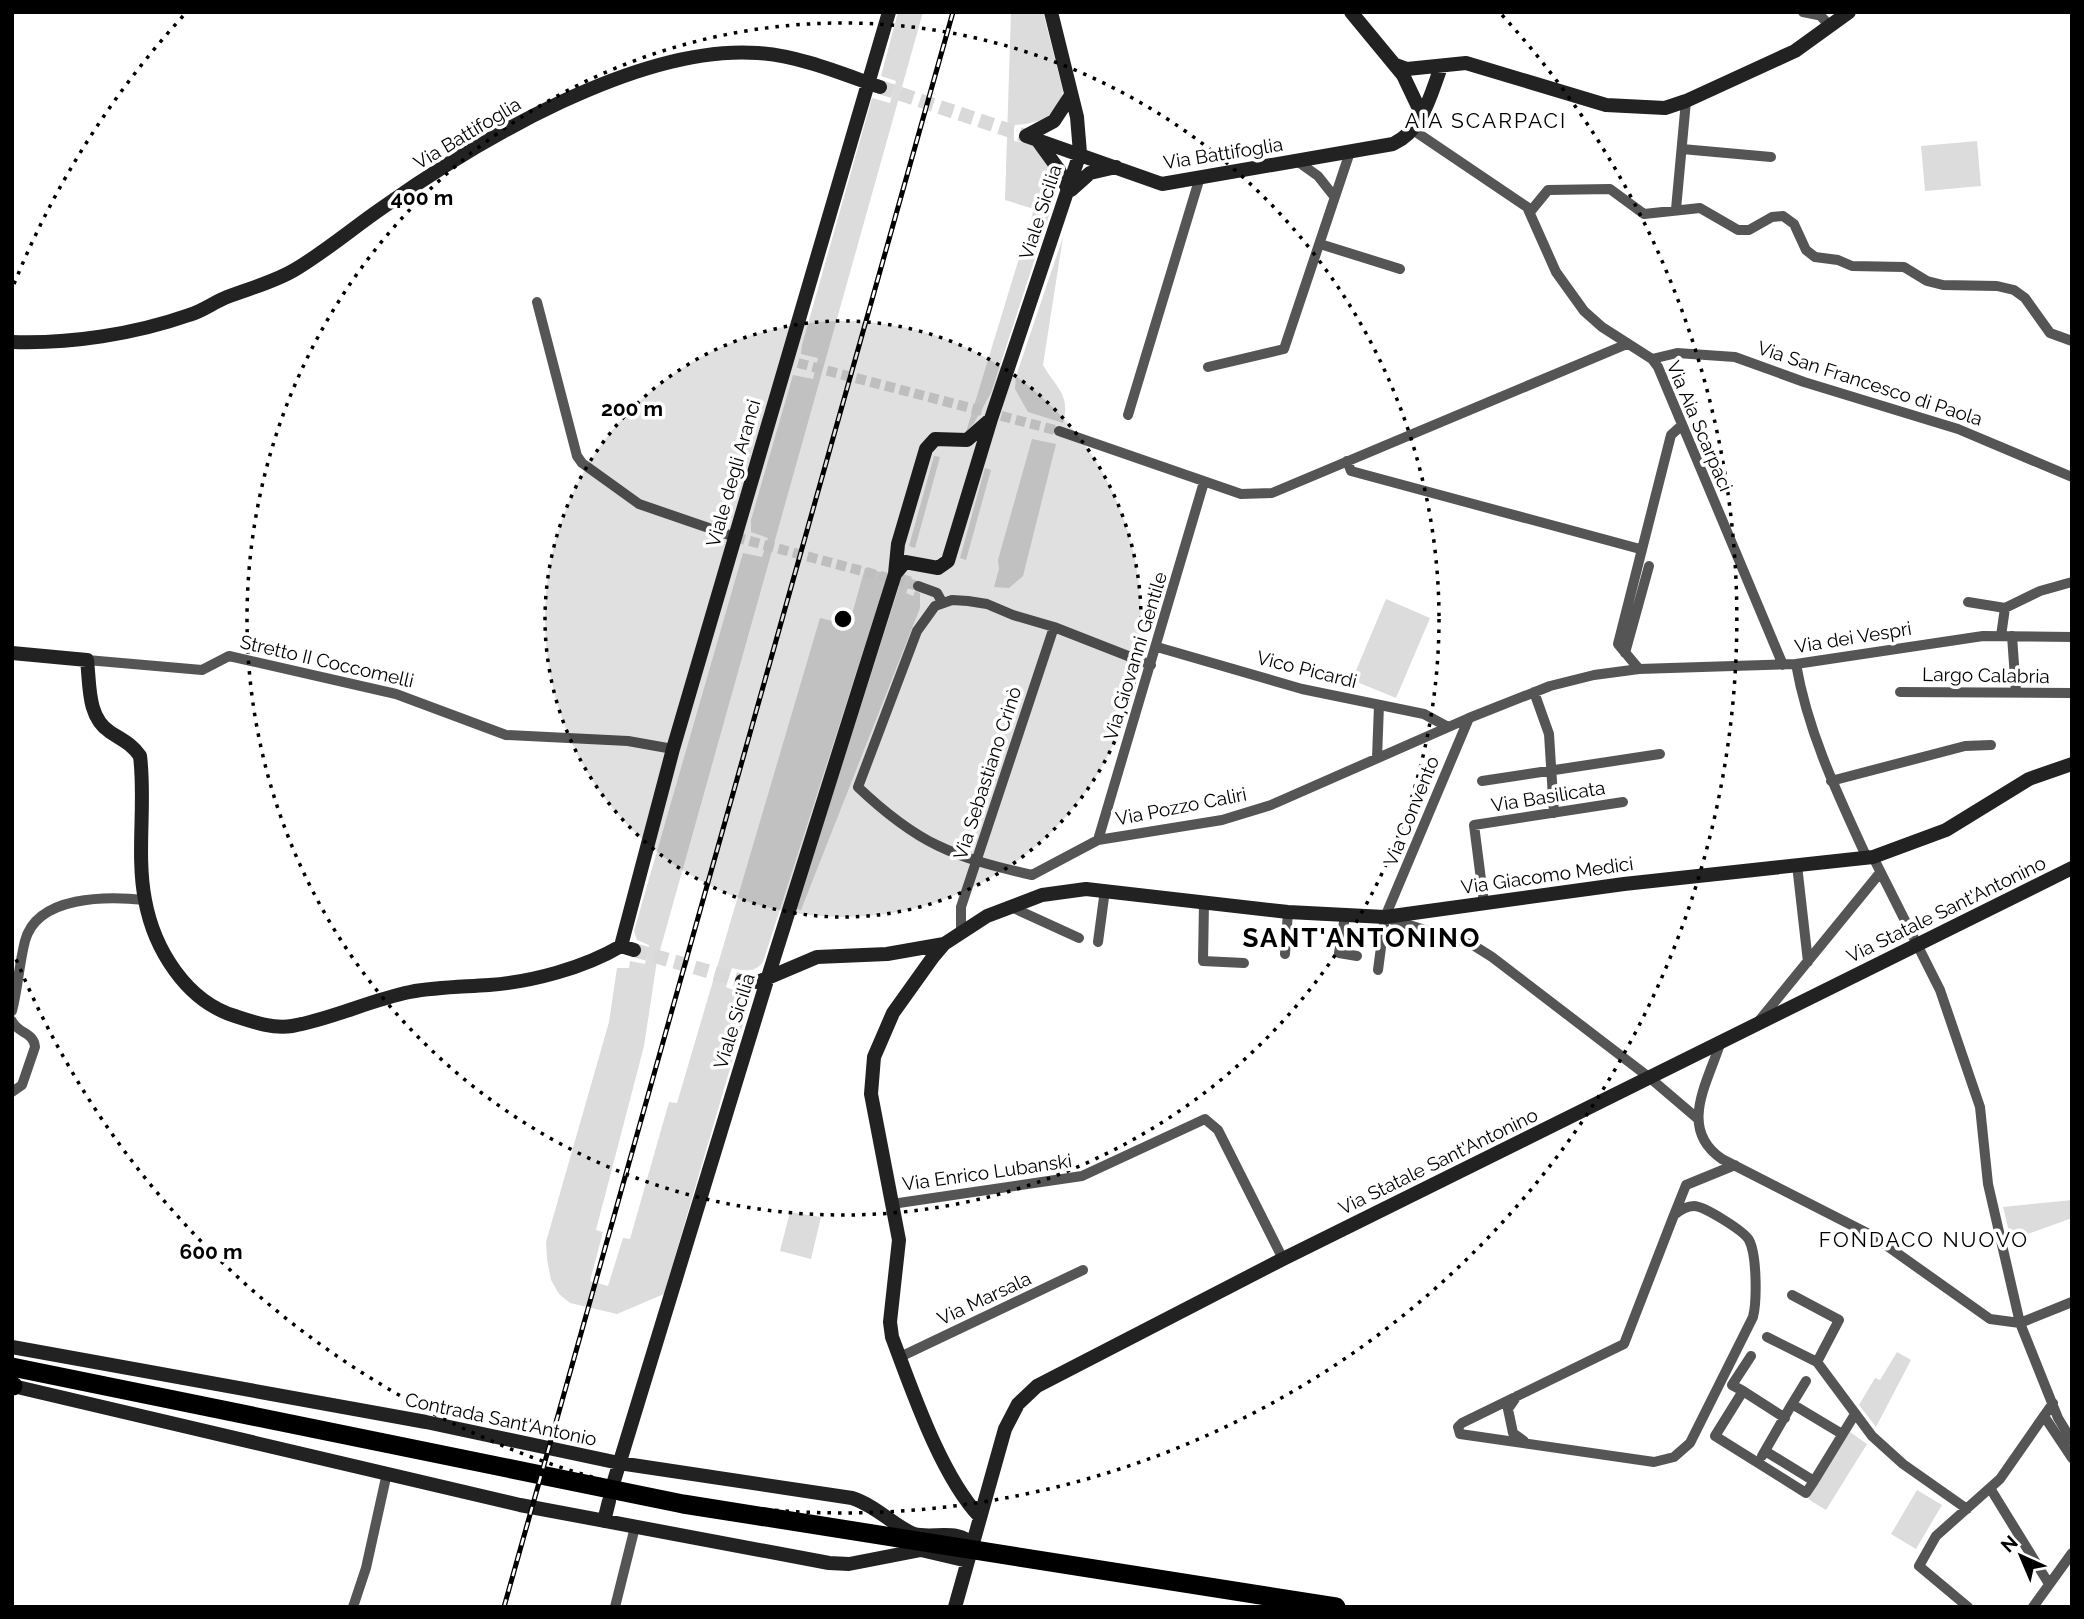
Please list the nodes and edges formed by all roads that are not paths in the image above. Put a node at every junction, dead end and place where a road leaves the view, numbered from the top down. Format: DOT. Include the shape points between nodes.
graph roads {
  1 [pos="889,12"];
  2 [pos="1051,12"];
  3 [pos="1352,12"];
  4 [pos="1803,12"];
  5 [pos="1849,12"];
  6 [pos="1817,14"];
  7 [pos="1830,26"];
  8 [pos="1396,65"];
  9 [pos="1441,67"];
  10 [pos="874,85"];
  11 [pos="1071,95"];
  12 [pos="1686,101"];
  13 [pos="1422,115"];
  14 [pos="1077,117"];
  15 [pos="1413,130"];
  16 [pos="1032,139"];
  17 [pos="1682,149"];
  18 [pos="1350,152"];
  19 [pos="1080,153"];
  20 [pos="1770,157"];
  21 [pos="1297,161"];
  22 [pos="1112,165"];
  23 [pos="1200,177"];
  24 [pos="1067,193"];
  25 [pos="1333,195"];
  26 [pos="1676,209"];
  27 [pos="1530,212"];
  28 [pos="1320,244"];
  29 [pos="1400,269"];
  30 [pos="537,302"];
  31 [pos="2072,341"];
  32 [pos="12,342"];
  33 [pos="1628,344"];
  34 [pos="1652,359"];
  35 [pos="1209,367"];
  36 [pos="1128,415"];
  37 [pos="991,419"];
  38 [pos="1681,426"];
  39 [pos="1059,431"];
  40 [pos="1347,461"];
  41 [pos="2072,477"];
  42 [pos="1204,481"];
  43 [pos="734,537"];
  44 [pos="898,549"];
  45 [pos="1640,550"];
  46 [pos="908,562"];
  47 [pos="1649,566"];
  48 [pos="895,574"];
  49 [pos="2072,582"];
  50 [pos="918,586"];
  51 [pos="942,602"];
  52 [pos="1968,602"];
  53 [pos="2004,608"];
  54 [pos="1054,627"];
  55 [pos="2006,636"];
  56 [pos="2072,637"];
  57 [pos="1157,647"];
  58 [pos="12,653"];
  59 [pos="1625,653"];
  60 [pos="87,660"];
  61 [pos="1796,664"];
  62 [pos="1151,665"];
  63 [pos="1783,665"];
  64 [pos="1639,669"];
  65 [pos="1534,692"];
  66 [pos="1900,692"];
  67 [pos="2016,692"];
  68 [pos="2072,694"];
  69 [pos="1379,705"];
  70 [pos="1469,718"];
  71 [pos="1448,727"];
  72 [pos="1991,745"];
  73 [pos="673,749"];
  74 [pos="1660,754"];
  75 [pos="1377,758"];
  76 [pos="2072,764"];
  77 [pos="1551,771"];
  78 [pos="1482,781"];
  79 [pos="1831,781"];
  80 [pos="1623,802"];
  81 [pos="1554,813"];
  82 [pos="1098,840"];
  83 [pos="1870,858"];
  84 [pos="976,863"];
  85 [pos="1797,865"];
  86 [pos="2072,869"];
  87 [pos="1880,874"];
  88 [pos="1032,876"];
  89 [pos="1105,890"];
  90 [pos="1036,896"];
  91 [pos="145,900"];
  92 [pos="1204,903"];
  93 [pos="1484,903"];
  94 [pos="1009,906"];
  95 [pos="1288,912"];
  96 [pos="1345,916"];
  97 [pos="1385,917"];
  98 [pos="961,932"];
  99 [pos="1079,938"];
  100 [pos="1098,942"];
  101 [pos="1919,943"];
  102 [pos="944,944"];
  103 [pos="1284,954"];
  104 [pos="1357,956"];
  105 [pos="1808,962"];
  106 [pos="1244,963"];
  107 [pos="1378,970"];
  108 [pos="768,977"];
  109 [pos="742,981"];
  110 [pos="12,1011"];
  111 [pos="12,1021"];
  112 [pos="1754,1027"];
  113 [pos="1720,1044"];
  114 [pos="1650,1078"];
  115 [pos="12,1092"];
  116 [pos="1698,1119"];
  117 [pos="1735,1165"];
  118 [pos="1701,1178"];
  119 [pos="892,1203"];
  120 [pos="1700,1207"];
  121 [pos="1674,1215"];
  122 [pos="1283,1259"];
  123 [pos="1083,1270"];
  124 [pos="1792,1295"];
  125 [pos="2072,1301"];
  126 [pos="2020,1322"];
  127 [pos="1767,1337"];
  128 [pos="12,1348"];
  129 [pos="1751,1356"];
  130 [pos="900,1357"];
  131 [pos="1817,1362"];
  132 [pos="12,1367"];
  133 [pos="1806,1381"];
  134 [pos="12,1386"];
  135 [pos="1743,1391"];
  136 [pos="1521,1392"];
  137 [pos="2053,1402"];
  138 [pos="1792,1404"];
  139 [pos="1495,1405"];
  140 [pos="1508,1409"];
  141 [pos="1855,1414"];
  142 [pos="2044,1416"];
  143 [pos="1785,1418"];
  144 [pos="1512,1429"];
  145 [pos="1842,1434"];
  146 [pos="1494,1439"];
  147 [pos="2072,1441"];
  148 [pos="1527,1442"];
  149 [pos="1765,1451"];
  150 [pos="2072,1458"];
  151 [pos="620,1463"];
  152 [pos="1758,1463"];
  153 [pos="387,1474"];
  154 [pos="614,1481"];
  155 [pos="1814,1481"];
  156 [pos="1990,1488"];
  157 [pos="609,1501"];
  158 [pos="1966,1509"];
  159 [pos="979,1520"];
  160 [pos="604,1521"];
  161 [pos="635,1527"];
  162 [pos="955,1536"];
  163 [pos="902,1541"];
  164 [pos="972,1545"];
  165 [pos="2072,1553"];
  166 [pos="968,1561"];
  167 [pos="2049,1584"];
  168 [pos="353,1607"];
  169 [pos="615,1607"];
  170 [pos="955,1607"];
  171 [pos="1336,1607"];
  172 [pos="1968,1607"];
  173 [pos="2033,1607"];
  1 -- 10 [label="street, Viale degli Aranci"];
  2 -- 11 [label="street, Viale Sicilia"];
  3 -- 8 [label="street"];
  4 -- 6 [label="street"];
  5 -- 7 [label="street"];
  6 -- 7 [label="street"];
  7 -- 12 [label="street" via="1795,51"];
  8 -- 9 [label="street" via="1407,69"];
  8 -- 13 [label="street"];
  9 -- 12 [label="street" via="1474,65 1614,106 1653,109"];
  9 -- 13 [label="street"];
  10 -- 32 [label="street, Via Battifoglia" via="802,60 757,53 703,56 646,69 491,138 294,271 191,315 129,331 40,343"];
  10 -- 43 [label="street, Viale degli Aranci"];
  11 -- 14 [label="street, Viale Sicilia"];
  11 -- 16 [label="street" via="1054,121"];
  12 -- 17 [label="street"];
  13 -- 15 [label="street"];
  14 -- 19 [label="street, Viale Sicilia"];
  14 -- 22 [label="street" via="1097,152"];
  15 -- 18 [label="street, Via Battifoglia" via="1393,144"];
  15 -- 27 [label="street"];
  16 -- 19 [label="street, Via Battifoglia"];
  16 -- 24 [label="street" via="1059,170"];
  17 -- 20 [label="street"];
  17 -- 26 [label="street"];
  18 -- 21 [label="street, Via Battifoglia"];
  18 -- 25 [label="street"];
  19 -- 22 [label="street, Via Battifoglia"];
  19 -- 24 [label="street, Viale Sicilia"];
  21 -- 23 [label="street, Via Battifoglia"];
  21 -- 25 [label="street" via="1318,176"];
  22 -- 23 [label="street, Via Battifoglia" via="1162,184"];
  22 -- 24 [label="street" via="1090,173"];
  23 -- 36 [label="street"];
  24 -- 37 [label="street, Viale Sicilia"];
  25 -- 28 [label="street"];
  26 -- 27 [label="street" via="1644,214 1610,189 1553,188 1542,194"];
  26 -- 31 [label="street" via="1700,208 1738,230 1783,216 1794,224 1806,250 1815,257 1853,266 1904,267 1943,285 2014,290 2050,334"];
  27 -- 33 [label="street, Via Aia Scarpaci" via="1550,261 1574,299 1591,318"];
  28 -- 29 [label="street"];
  28 -- 35 [label="street" via="1284,349"];
  30 -- 43 [label="street" via="582,463 639,504"];
  33 -- 34 [label="street, Via Aia Scarpaci"];
  33 -- 40 [label="street"];
  34 -- 38 [label="street, Via Aia Scarpaci"];
  34 -- 41 [label="street, Via San Francesco di Paola" via="1677,353 1735,357 1958,429"];
  37 -- 44 [label="street, Viale Sicilia" via="967,440 940,438 928,445"];
  37 -- 46 [label="street, Viale Sicilia" via="947,563 938,568"];
  38 -- 45 [label="street" via="1671,435"];
  38 -- 63 [label="street, Via Aia Scarpaci"];
  39 -- 42 [label="street"];
  40 -- 42 [label="street" via="1272,493 1241,494"];
  40 -- 45 [label="street" via="1351,471"];
  42 -- 57 [label="street, Via Giovanni Gentile"];
  43 -- 73 [label="street, Viale degli Aranci"];
  44 -- 46 [label="street"];
  44 -- 48 [label="street, Viale Sicilia"];
  45 -- 59 [label="street" via="1618,644"];
  46 -- 48 [label="street, Viale Sicilia"];
  47 -- 59 [label="street"];
  48 -- 108 [label="street, Viale Sicilia"];
  49 -- 53 [label="street"];
  50 -- 51 [label="street" via="937,593"];
  51 -- 54 [label="street" via="987,604"];
  51 -- 84 [label="street" via="929,611 917,631 858,787 924,840"];
  52 -- 53 [label="street"];
  53 -- 55 [label="street"];
  54 -- 62 [label="street"];
  54 -- 84 [label="street, Via Sebastiano Crinò"];
  55 -- 56 [label="street, Via dei Vespri"];
  55 -- 61 [label="street, Via dei Vespri" via="1946,639"];
  55 -- 67 [label="street"];
  57 -- 62 [label="street, Via Giovanni Gentile"];
  57 -- 69 [label="street, Vico Picardi" via="1302,689"];
  58 -- 60 [label="street, Stretto II Coccomelli"];
  59 -- 64 [label="street"];
  60 -- 73 [label="street, Stretto II Coccomelli" via="202,670 229,656 396,694 506,735 628,741"];
  60 -- 91 [label="street" via="94,714 100,725 135,748 140,757"];
  61 -- 63 [label="street, Via dei Vespri"];
  61 -- 79 [label="street" via="1805,714"];
  62 -- 82 [label="street, Via Giovanni Gentile"];
  63 -- 64 [label="street, Via dei Vespri"];
  64 -- 65 [label="street, Via dei Vespri" via="1594,675"];
  65 -- 70 [label="street, Via Pozzo Caliri"];
  65 -- 77 [label="street" via="1549,734"];
  66 -- 67 [label="street, Largo Calabria"];
  67 -- 68 [label="street, Largo Calabria"];
  69 -- 71 [label="street, Vico Picardi" via="1424,714"];
  69 -- 75 [label="street"];
  70 -- 71 [label="street, Via Pozzo Caliri"];
  70 -- 97 [label="street, Via Convento"];
  71 -- 75 [label="street, Via Pozzo Caliri"];
  72 -- 79 [label="street" via="1965,746"];
  73 -- 91 [label="street, Viale degli Aranci" via="627,948 589,961 517,981 443,986 386,997 290,1026 261,1024 221,1012 180,980 161,946"];
  74 -- 77 [label="street"];
  75 -- 82 [label="street, Via Pozzo Caliri" via="1257,810"];
  76 -- 83 [label="street, Via Giacomo Medici" via="2029,779 1946,830"];
  77 -- 78 [label="street"];
  77 -- 81 [label="street"];
  79 -- 83 [label="street"];
  80 -- 81 [label="street, Via Basilicata"];
  81 -- 93 [label="street, Via Basilicata" via="1474,825"];
  82 -- 88 [label="street, Via Pozzo Caliri"];
  83 -- 85 [label="street, Via Giacomo Medici"];
  83 -- 87 [label="street"];
  84 -- 88 [label="street"];
  84 -- 98 [label="street, Via Sebastiano Crinò" via="961,907"];
  85 -- 93 [label="street, Via Giacomo Medici"];
  85 -- 105 [label="street"];
  86 -- 101 [label="street, Via Statale Sant'Antonino"];
  87 -- 101 [label="street"];
  87 -- 105 [label="street"];
  88 -- 90 [label="street"];
  89 -- 90 [label="street, Via Giacomo Medici"];
  89 -- 92 [label="street, Via Giacomo Medici"];
  89 -- 100 [label="street"];
  90 -- 94 [label="street, Via Giacomo Medici"];
  91 -- 110 [label="street" via="89,901 52,909 25,939"];
  92 -- 95 [label="street, Via Giacomo Medici"];
  92 -- 106 [label="street" via="1203,961"];
  93 -- 97 [label="street, Via Giacomo Medici"];
  94 -- 98 [label="street, Via Giacomo Medici"];
  94 -- 99 [label="street"];
  95 -- 96 [label="street, Via Giacomo Medici"];
  95 -- 103 [label="street"];
  96 -- 97 [label="street, Via Giacomo Medici"];
  96 -- 104 [label="street" via="1339,953"];
  97 -- 107 [label="street, Via Convento"];
  97 -- 114 [label="street" via="1473,946"];
  98 -- 102 [label="street, Via Giacomo Medici"];
  101 -- 112 [label="street, Via Statale Sant'Antonino"];
  101 -- 126 [label="street" via="1980,1107 1990,1196"];
  102 -- 108 [label="street" via="887,954 817,957"];
  102 -- 119 [label="street, Via Giacomo Medici" via="893,1013 874,1057 871,1094"];
  105 -- 112 [label="street"];
  108 -- 109 [label="street"];
  108 -- 151 [label="street, Viale Sicilia"];
  111 -- 115 [label="street" via="31,1036 35,1047 22,1085"];
  112 -- 113 [label="street, Via Statale Sant'Antonino"];
  113 -- 114 [label="street, Via Statale Sant'Antonino"];
  113 -- 116 [label="street"];
  114 -- 116 [label="street"];
  114 -- 122 [label="street, Via Statale Sant'Antonino"];
  116 -- 117 [label="street" via="1699,1133 1708,1148"];
  117 -- 118 [label="street"];
  117 -- 126 [label="street" via="1873,1236 1990,1319"];
  118 -- 120 [label="street" via="1690,1196"];
  118 -- 121 [label="street" via="1686,1185"];
  119 -- 122 [label="street, Via Enrico Lubanski" via="1082,1176 1205,1119 1218,1130"];
  119 -- 130 [label="street, Via Giacomo Medici" via="899,1256 890,1322"];
  120 -- 121 [label="street" via="1687,1207"];
  120 -- 148 [label="street" via="1748,1238 1756,1301 1753,1318 1690,1443 1674,1457 1654,1462"];
  121 -- 136 [label="street" via="1624,1344"];
  122 -- 159 [label="street, Via Statale Sant'Antonino" via="1030,1391 1010,1418"];
  123 -- 130 [label="street, Via Marsala"];
  124 -- 131 [label="street" via="1839,1320"];
  125 -- 126 [label="street"];
  126 -- 137 [label="street"];
  127 -- 131 [label="street"];
  128 -- 151 [label="street, Contrada Sant'Antonio" via="426,1422"];
  129 -- 135 [label="street" via="1732,1385"];
  130 -- 159 [label="street, Via Giacomo Medici" via="927,1427"];
  131 -- 141 [label="street"];
  132 -- 163 [label="highway" via="683,1504"];
  133 -- 138 [label="street"];
  134 -- 153 [label="street, Contrada Sant'Antonio"];
  135 -- 143 [label="street"];
  135 -- 152 [label="street" via="1715,1436"];
  136 -- 139 [label="street"];
  136 -- 140 [label="street"];
  137 -- 142 [label="street"];
  137 -- 147 [label="street"];
  138 -- 143 [label="street"];
  138 -- 145 [label="street"];
  139 -- 140 [label="street"];
  139 -- 146 [label="street" via="1462,1423 1458,1431"];
  140 -- 144 [label="street"];
  141 -- 145 [label="street"];
  141 -- 158 [label="street" via="1885,1449"];
  142 -- 150 [label="street"];
  142 -- 156 [label="street"];
  143 -- 149 [label="street"];
  144 -- 146 [label="street"];
  144 -- 148 [label="street" via="1517,1438"];
  145 -- 155 [label="street"];
  146 -- 148 [label="street"];
  149 -- 152 [label="street"];
  149 -- 155 [label="street"];
  151 -- 154 [label="street, Viale Sicilia"];
  151 -- 163 [label="street, Contrada Sant'Antonio" via="852,1498 886,1514"];
  152 -- 155 [label="street" via="1807,1493"];
  153 -- 160 [label="street, Contrada Sant'Antonio"];
  153 -- 168 [label="street"];
  156 -- 158 [label="street"];
  156 -- 167 [label="street"];
  157 -- 160 [label="street"];
  158 -- 172 [label="street" via="1937,1536 1919,1566"];
  159 -- 162 [label="street"];
  159 -- 164 [label="street, Via Statale Sant'Antonino"];
  160 -- 161 [label="street, Contrada Sant'Antonio"];
  161 -- 163 [label="street, Contrada Sant'Antonio" via="849,1564"];
  161 -- 169 [label="street"];
  162 -- 163 [label="street, Contrada Sant'Antonio" via="918,1535"];
  162 -- 164 [label="street, Contrada Sant'Antonio"];
  163 -- 166 [label="street, Contrada Sant'Antonio"];
  163 -- 171 [label="highway"];
  164 -- 166 [label="street, Via Statale Sant'Antonino"];
  165 -- 167 [label="street"];
  166 -- 170 [label="street, Via Statale Sant'Antonino"];
  167 -- 173 [label="street"];
}
